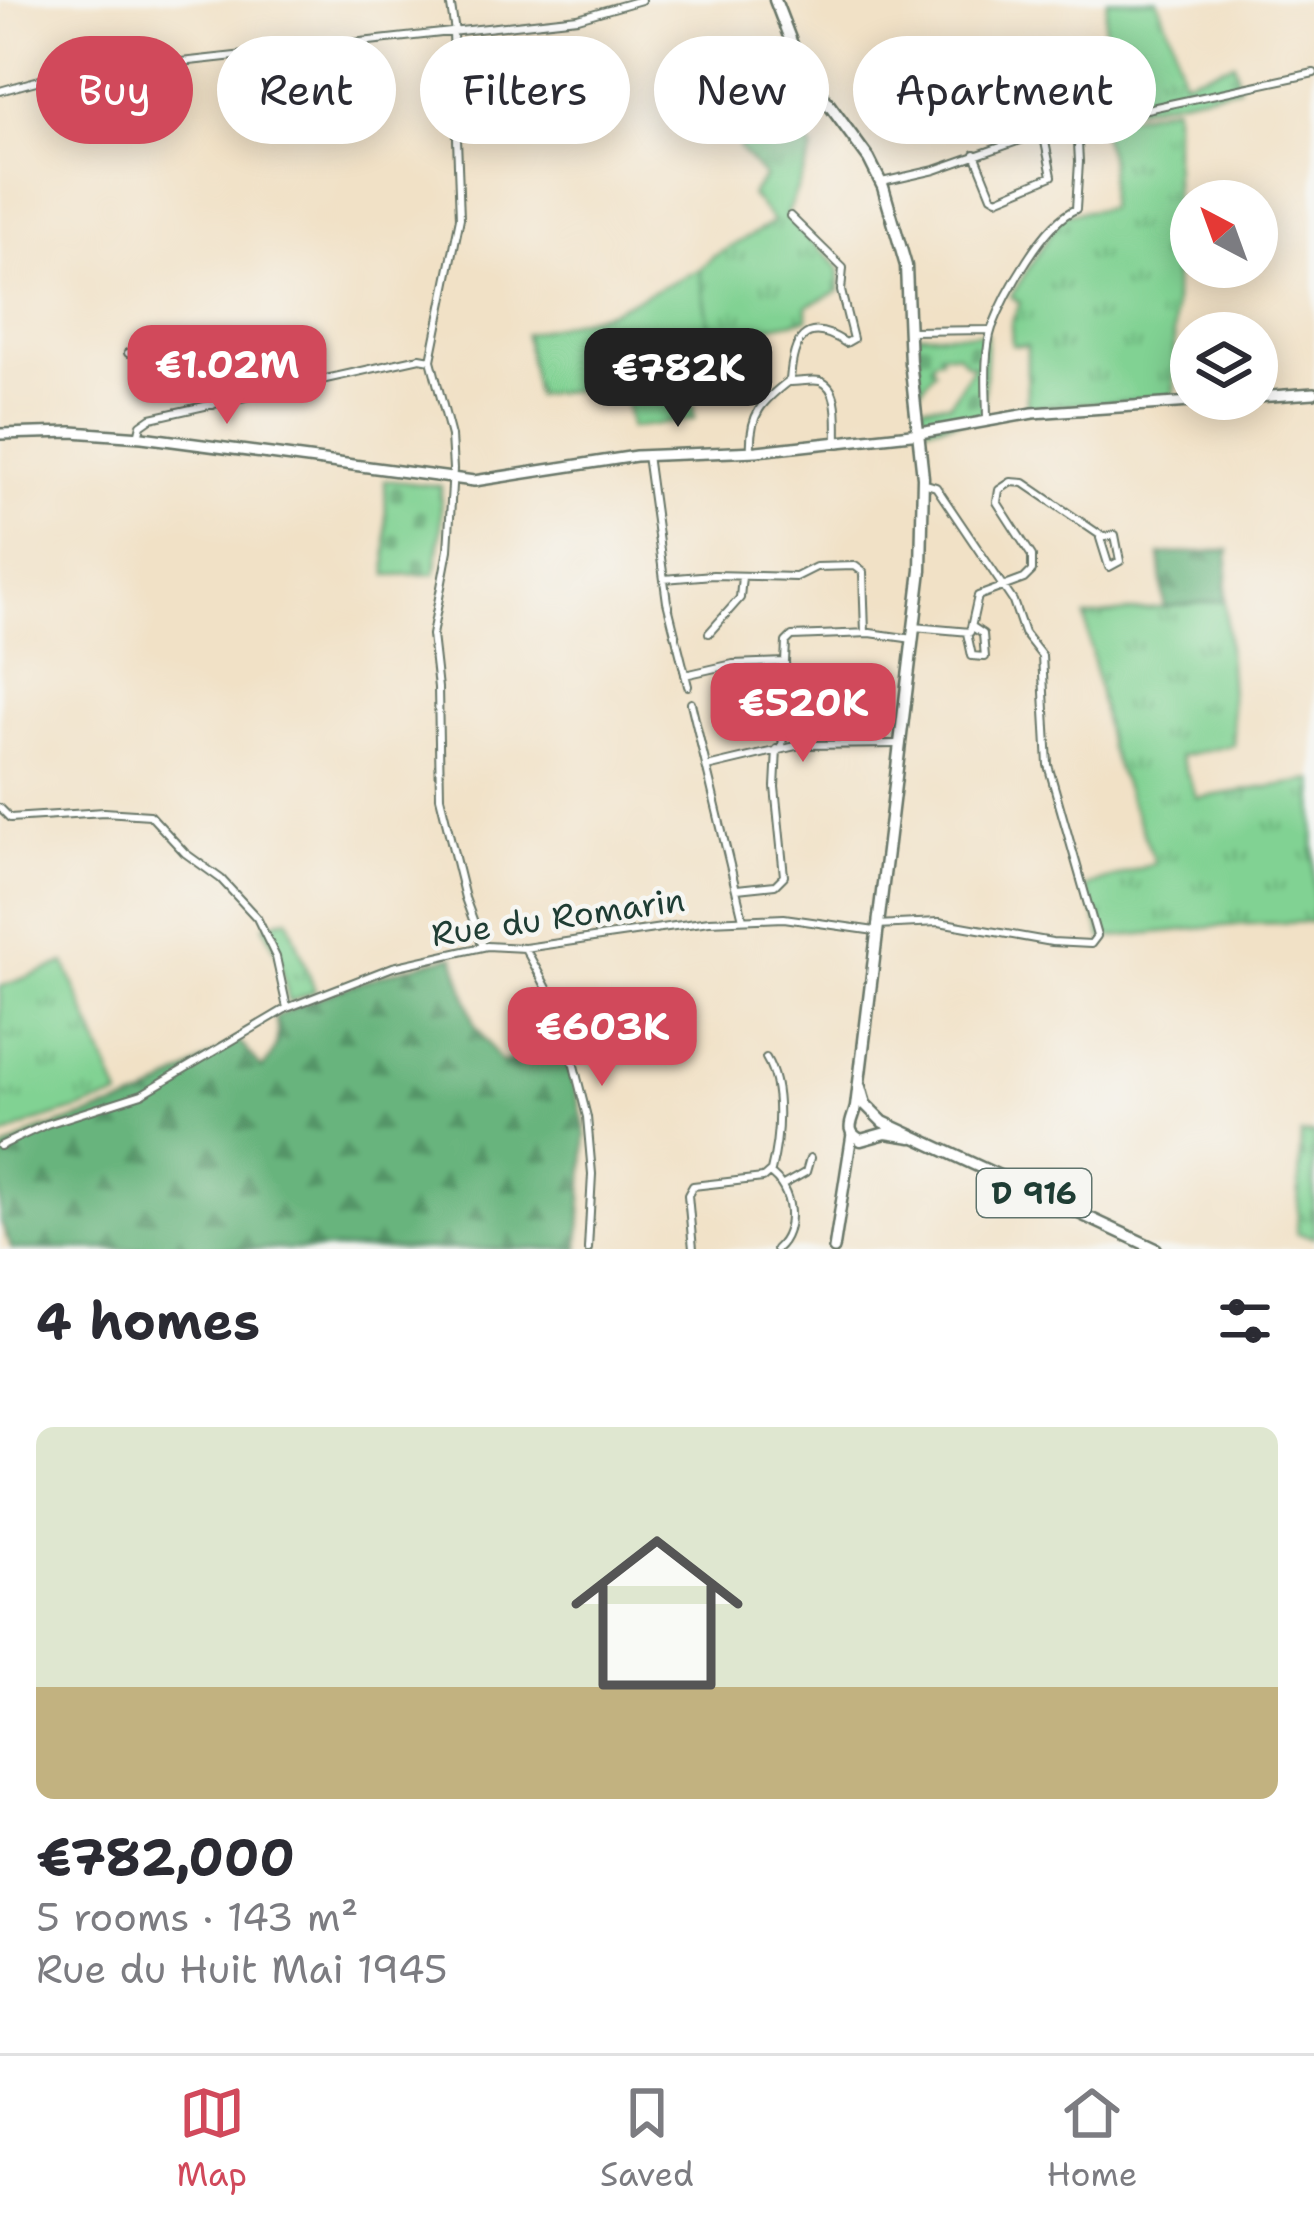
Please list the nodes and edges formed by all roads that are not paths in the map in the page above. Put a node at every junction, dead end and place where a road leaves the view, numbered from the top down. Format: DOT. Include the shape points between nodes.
graph roads {
  1 [pos="450,0"];
  2 [pos="641,0"];
  3 [pos="775,0"];
  4 [pos="454,33"];
  5 [pos="1314,73"];
  6 [pos="0,91"];
  7 [pos="1156,106"];
  8 [pos="1005,144"];
  9 [pos="1046,144"];
  10 [pos="1078,144"];
  11 [pos="975,154"];
  12 [pos="882,182"];
  13 [pos="790,217"];
  14 [pos="909,331"];
  15 [pos="991,331"];
  16 [pos="128,352"];
  17 [pos="431,360"];
  18 [pos="788,382"];
  19 [pos="1314,394"];
  20 [pos="1278,397"];
  21 [pos="1170,403"];
  22 [pos="213,405"];
  23 [pos="987,421"];
  24 [pos="0,434"];
  25 [pos="916,434"];
  26 [pos="138,437"];
  27 [pos="837,441"];
  28 [pos="752,452"];
  29 [pos="647,455"];
  30 [pos="452,480"];
  31 [pos="921,484"];
  32 [pos="1103,537"];
  33 [pos="742,576"];
  34 [pos="664,579"];
  35 [pos="1002,587"];
  36 [pos="709,633"];
  37 [pos="914,633"];
  38 [pos="866,634"];
  39 [pos="784,662"];
  40 [pos="786,674"];
  41 [pos="685,675"];
  42 [pos="688,686"];
  43 [pos="741,698"];
  44 [pos="691,704"];
  45 [pos="899,744"];
  46 [pos="779,749"];
  47 [pos="707,767"];
  48 [pos="0,808"];
  49 [pos="737,889"];
  50 [pos="743,919"];
  51 [pos="876,928"];
  52 [pos="483,947"];
  53 [pos="525,948"];
  54 [pos="287,1007"];
  55 [pos="766,1058"];
  56 [pos="858,1073"];
  57 [pos="854,1113"];
  58 [pos="874,1114"];
  59 [pos="852,1134"];
  60 [pos="871,1137"];
  61 [pos="912,1137"];
  62 [pos="0,1146"];
  63 [pos="810,1158"];
  64 [pos="770,1173"];
  65 [pos="845,1177"];
  66 [pos="783,1185"];
  67 [pos="588,1249"];
  68 [pos="693,1249"];
  69 [pos="776,1249"];
  70 [pos="834,1249"];
  71 [pos="1156,1249"];
  1 -- 4 [label="street"];
  2 -- 4 [label="street" via="590,16"];
  3 -- 12 [label="main road" via="796,58"];
  4 -- 6 [label="street" via="49,77"];
  4 -- 17 [label="street" via="459,224"];
  5 -- 7 [label="street"];
  8 -- 11 [label="street"];
  9 -- 11 [label="street" via="1052,176 998,199"];
  10 -- 15 [label="street" via="1076,208 1045,236"];
  11 -- 12 [label="street"];
  12 -- 14 [label="main road" via="906,266"];
  13 -- 18 [label="street" via="839,263 852,341 827,332 803,337 791,352"];
  14 -- 15 [label="street"];
  14 -- 25 [label="main road"];
  15 -- 23 [label="street"];
  16 -- 22 [label="street" via="200,341"];
  17 -- 22 [label="street"];
  17 -- 30 [label="street" via="451,436"];
  18 -- 27 [label="street" via="828,388"];
  18 -- 28 [label="street" via="756,410"];
  19 -- 20 [label="street"];
  21 -- 23 [label="street"];
  22 -- 26 [label="street" via="148,419"];
  23 -- 25 [label="street"];
  24 -- 26 [label="street"];
  25 -- 27 [label="street"];
  25 -- 31 [label="main road"];
  26 -- 30 [label="street"];
  27 -- 28 [label="street"];
  28 -- 29 [label="street"];
  29 -- 30 [label="street"];
  29 -- 34 [label="street"];
  30 -- 52 [label="street" via="432,630 438,778"];
  31 -- 35 [label="street" via="936,487"];
  31 -- 37 [label="main road"];
  32 -- 32 [label="street" via="1106,564 1116,565 1115,535"];
  32 -- 35 [label="street" via="1011,482 997,502 1034,565"];
  33 -- 34 [label="street"];
  33 -- 36 [label="street" via="740,598"];
  33 -- 38 [label="street" via="857,566"];
  34 -- 41 [label="street"];
  35 -- 37 [label="street" via="979,596 971,630"];
  35 -- 51 [label="street, Rue du Romarin" via="1043,659 1048,765 1096,938 1069,944 939,922"];
  37 -- 38 [label="street"];
  37 -- 45 [label="main road"];
  38 -- 39 [label="street" via="790,637"];
  39 -- 40 [label="street"];
  39 -- 41 [label="street"];
  41 -- 42 [label="street"];
  43 -- 46 [label="street" via="786,698"];
  44 -- 47 [label="street"];
  45 -- 46 [label="street"];
  45 -- 51 [label="main road"];
  46 -- 47 [label="street"];
  46 -- 49 [label="street" via="784,876 775,885"];
  47 -- 49 [label="street"];
  48 -- 54 [label="street" via="10,818 150,815 260,923"];
  49 -- 50 [label="street"];
  50 -- 51 [label="street, Rue du Romarin"];
  50 -- 53 [label="street, Rue du Romarin"];
  51 -- 56 [label="main road"];
  52 -- 53 [label="street, Rue du Romarin"];
  52 -- 54 [label="street, Rue du Romarin" via="382,970"];
  53 -- 67 [label="street" via="561,1014 587,1117"];
  54 -- 62 [label="street, Rue du Romarin" via="156,1088"];
  55 -- 64 [label="street" via="777,1127"];
  56 -- 57 [label="main road"];
  56 -- 58 [label="main road"];
  57 -- 58 [label="main road"];
  57 -- 59 [label="main road"];
  58 -- 60 [label="main road"];
  58 -- 61 [label="main road, D 916"];
  59 -- 60 [label="main road"];
  59 -- 65 [label="street"];
  60 -- 61 [label="main road, D 916"];
  60 -- 65 [label="street"];
  61 -- 71 [label="main road, D 916"];
  63 -- 66 [label="street" via="806,1172"];
  64 -- 66 [label="street"];
  64 -- 68 [label="street" via="692,1186"];
  65 -- 70 [label="street"];
  66 -- 69 [label="street" via="789,1217"];
}
